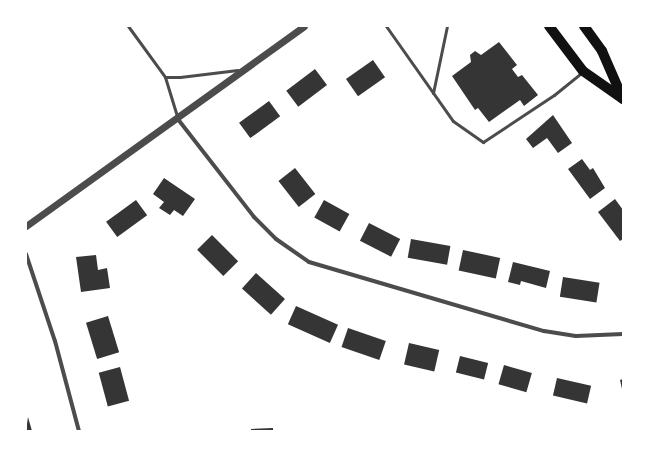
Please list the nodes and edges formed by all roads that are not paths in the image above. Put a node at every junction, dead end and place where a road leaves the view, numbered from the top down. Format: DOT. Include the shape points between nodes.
graph roads {
  1 [pos="128,26"];
  2 [pos="304,26"];
  3 [pos="386,26"];
  4 [pos="446,26"];
  5 [pos="549,26"];
  6 [pos="584,26"];
  7 [pos="244,70"];
  8 [pos="583,71"];
  9 [pos="165,77"];
  10 [pos="433,93"];
  11 [pos="623,99"];
  12 [pos="177,118"];
  13 [pos="26,226"];
  14 [pos="26,254"];
  15 [pos="623,334"];
  16 [pos="79,431"];
  1 -- 9 [label="lane"];
  2 -- 7 [label="street"];
  3 -- 10 [label="lane"];
  4 -- 10 [label="lane"];
  5 -- 8 [label="main road"];
  6 -- 11 [label="main road" via="602,51"];
  7 -- 9 [label="lane"];
  7 -- 12 [label="street"];
  8 -- 10 [label="lane" via="554,95 483,142 453,121"];
  8 -- 11 [label="main road"];
  9 -- 12 [label="lane"];
  12 -- 13 [label="street"];
  12 -- 15 [label="street" via="254,216 276,238 309,262 544,331 576,336"];
  14 -- 16 [label="street" via="55,341"];
}
